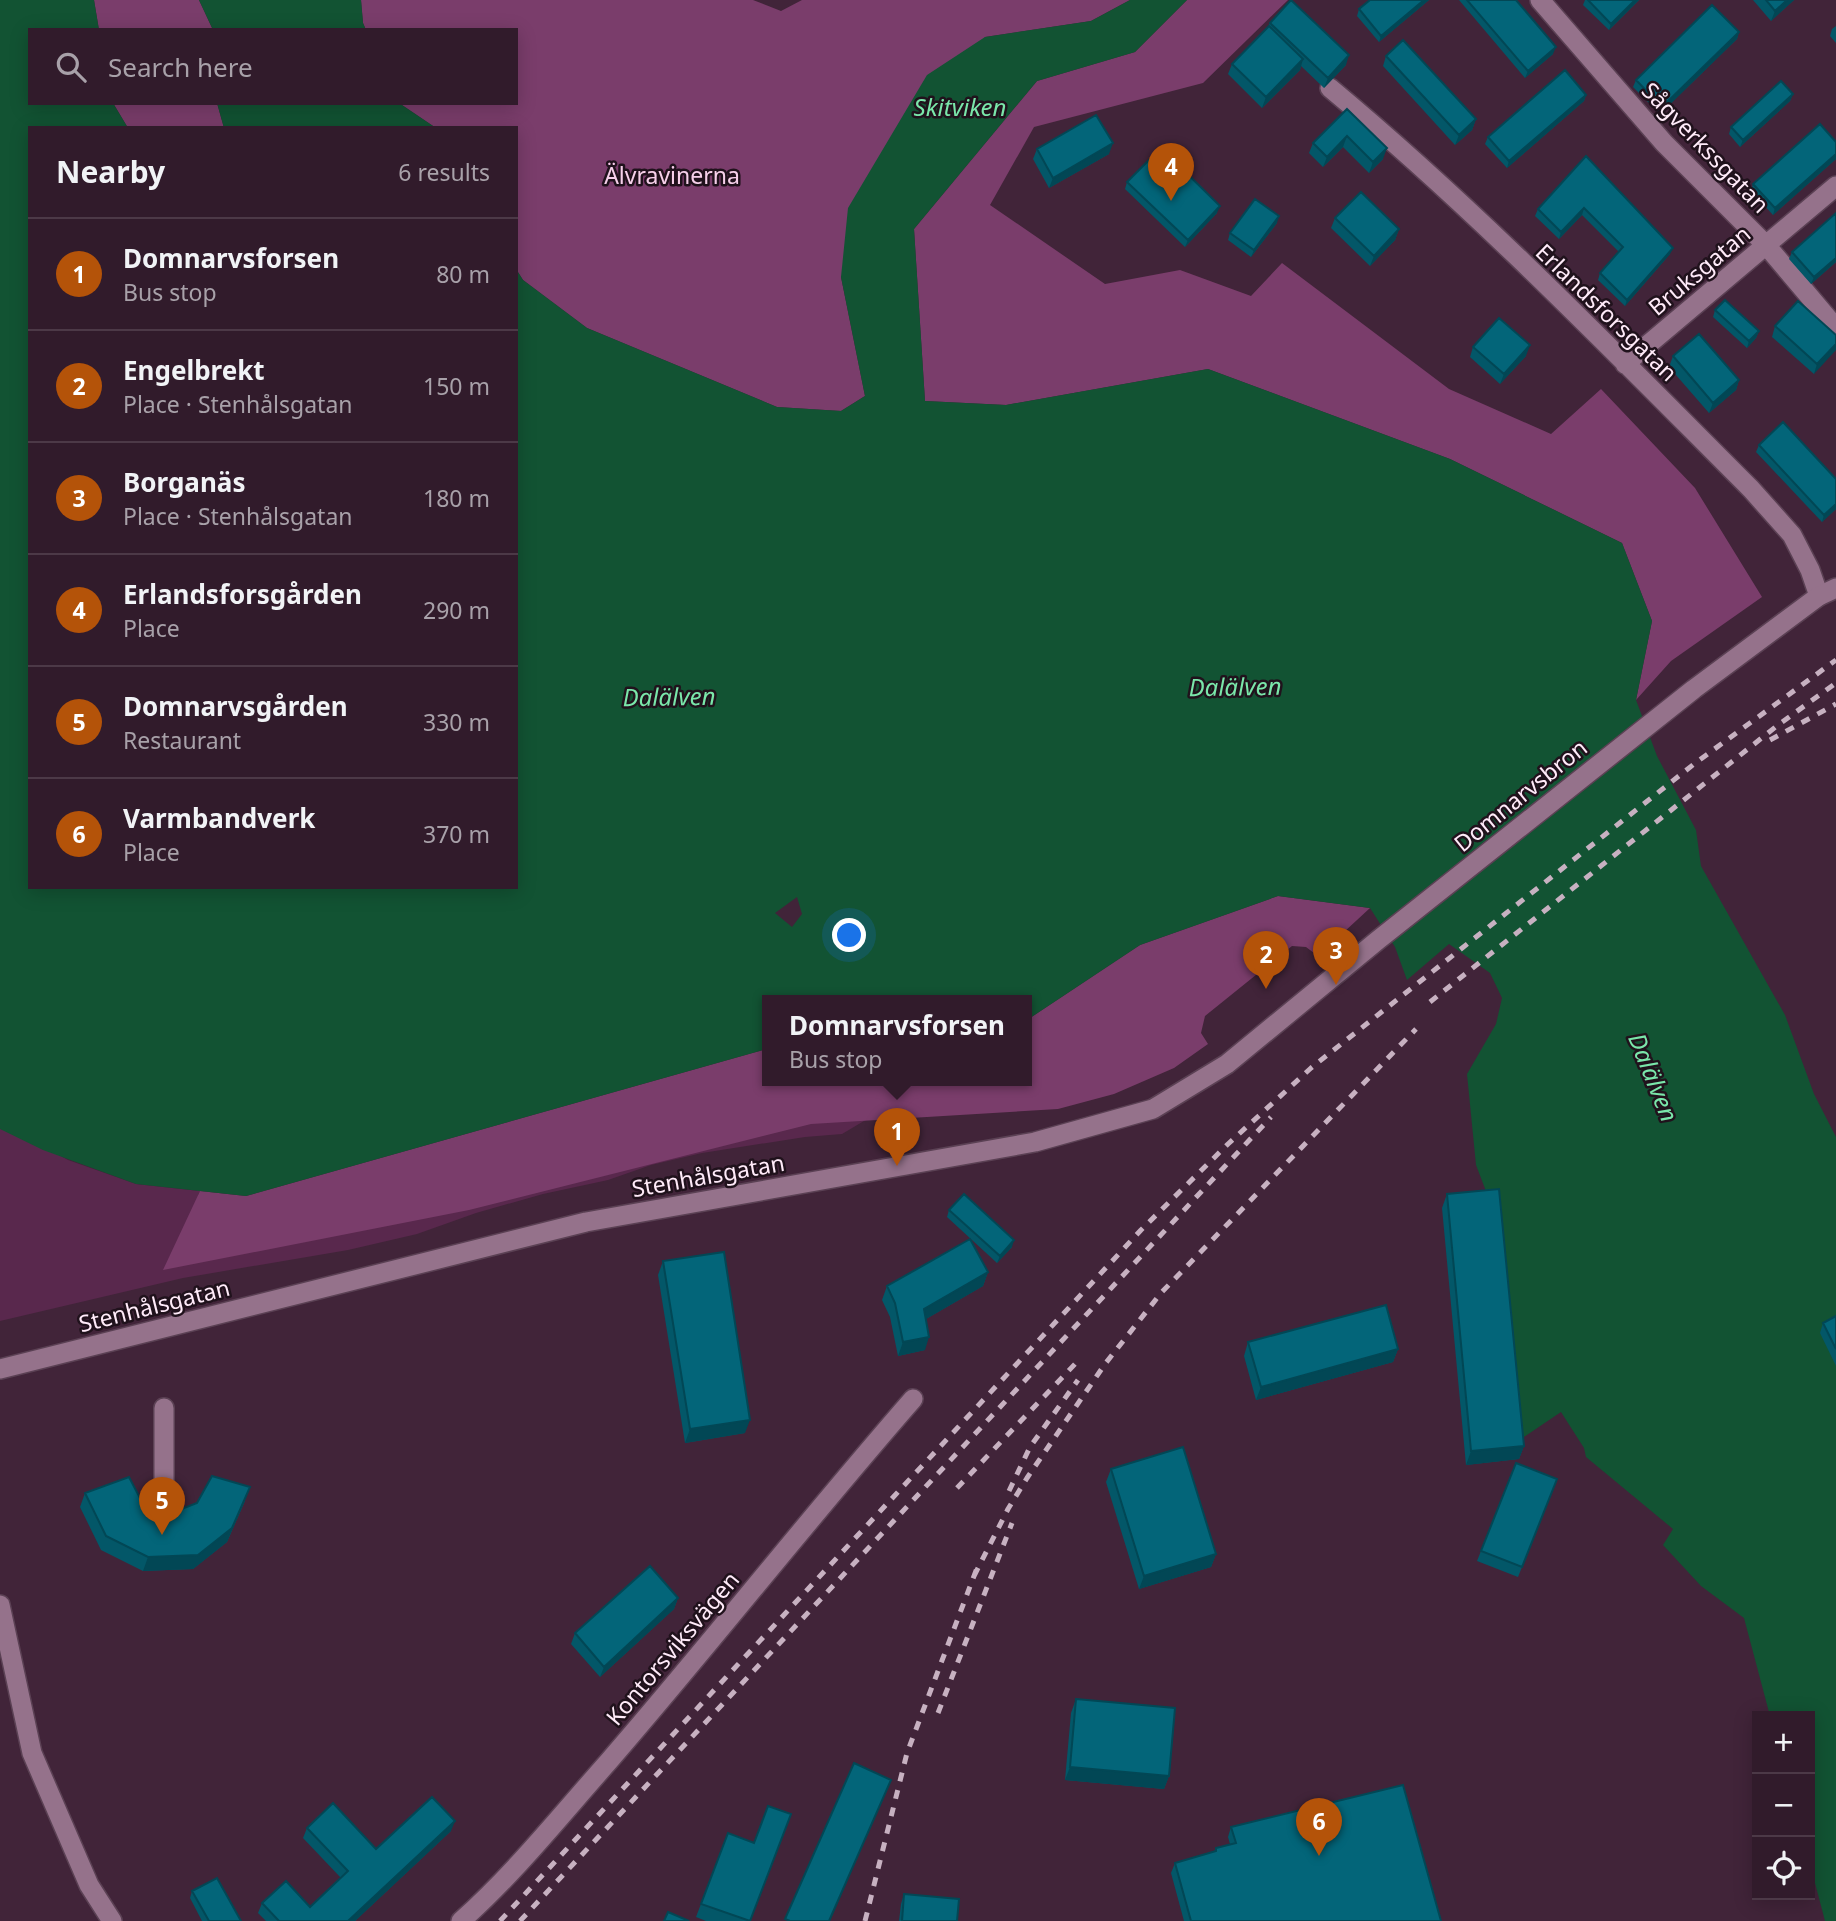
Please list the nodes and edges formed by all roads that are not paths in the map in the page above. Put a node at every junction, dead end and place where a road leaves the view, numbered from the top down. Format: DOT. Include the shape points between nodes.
graph roads {
  1 [pos="1540,0"];
  2 [pos="1330,88"];
  3 [pos="1836,186"];
  4 [pos="1766,245"];
  5 [pos="1836,328"];
  6 [pos="1625,364"];
  7 [pos="1828,592"];
  8 [pos="1378,940"];
  9 [pos="0,1369"];
  10 [pos="913,1399"];
  11 [pos="164,1408"];
  12 [pos="164,1498"];
  13 [pos="0,1605"];
  14 [pos="112,1921"];
  15 [pos="461,1921"];
  1 -- 4 [label="street, Sågverkssgatan" via="1664,143"];
  2 -- 6 [label="street, Erlandsforsgatan" via="1479,221"];
  3 -- 4 [label="street, Bruksgatan"];
  4 -- 5 [label="street, Sågverkssgatan"];
  4 -- 6 [label="street, Bruksgatan"];
  6 -- 7 [label="street, Erlandsforsgatan" via="1792,535"];
  7 -- 8 [label="street, Domnarvsbron" via="1693,689"];
  8 -- 9 [label="street, Stenhålsgatan" via="1227,1064 1153,1109 1035,1142 586,1222"];
  10 -- 15 [label="street, Kontorsviksvägen" via="639,1726 535,1846"];
  11 -- 12 [label="street"];
  13 -- 14 [label="street" via="32,1753 89,1885"];
}
